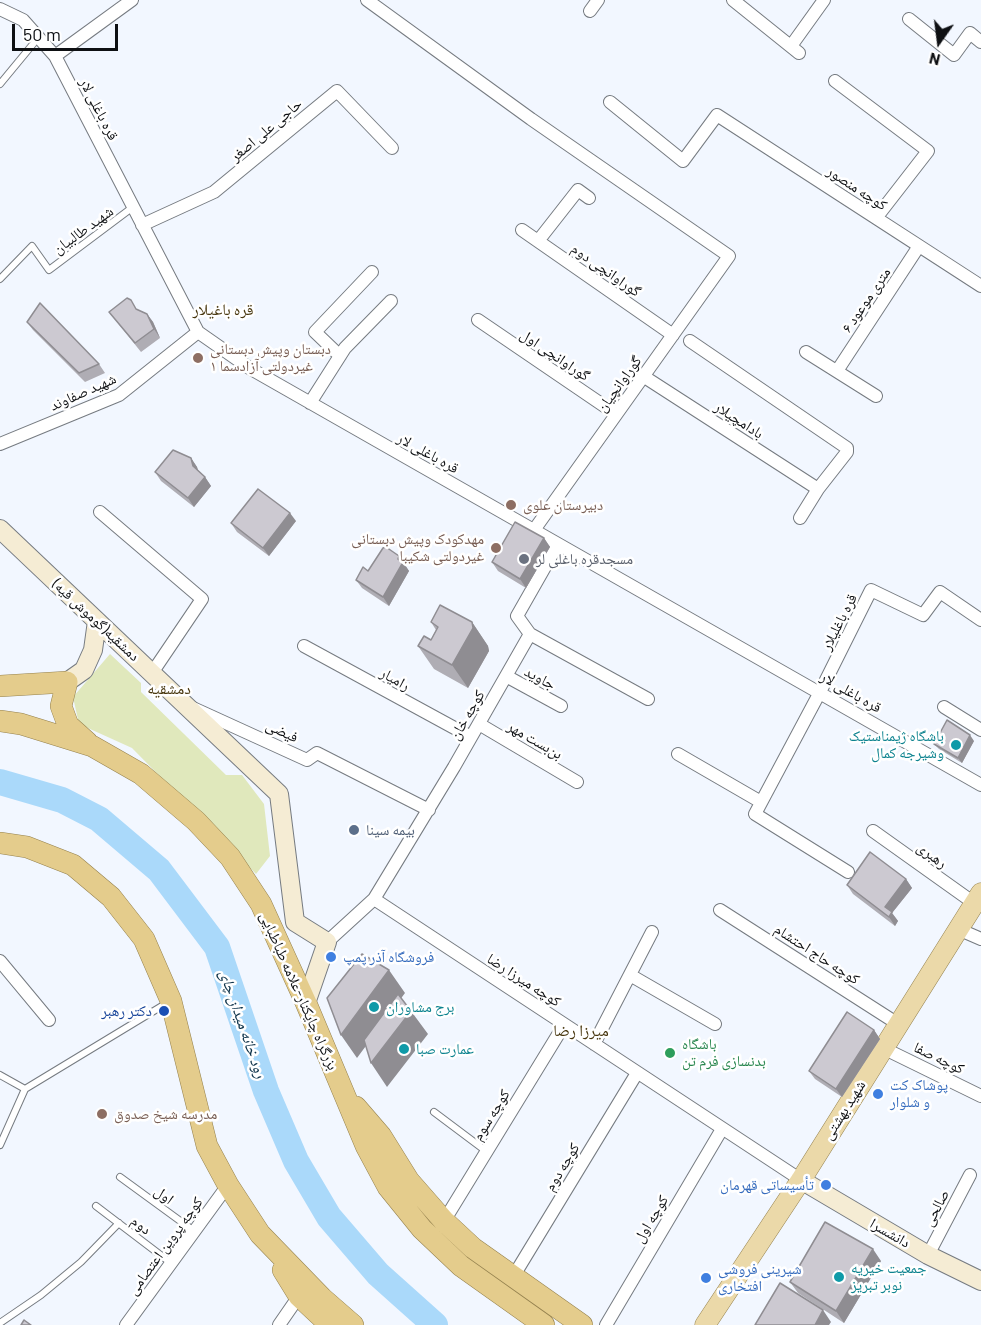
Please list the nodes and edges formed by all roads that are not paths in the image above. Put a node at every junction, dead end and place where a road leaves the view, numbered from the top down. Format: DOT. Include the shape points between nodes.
graph roads {
  1 [pos="132,0"];
  2 [pos="368,0"];
  3 [pos="598,0"];
  4 [pos="733,0"];
  5 [pos="824,0"];
  6 [pos="0,9"];
  7 [pos="590,11"];
  8 [pos="909,19"];
  9 [pos="39,37"];
  10 [pos="981,42"];
  11 [pos="55,56"];
  12 [pos="835,81"];
  13 [pos="0,84"];
  14 [pos="610,102"];
  15 [pos="392,148"];
  16 [pos="590,198"];
  17 [pos="133,207"];
  18 [pos="876,218"];
  19 [pos="142,225"];
  20 [pos="522,230"];
  21 [pos="538,241"];
  22 [pos="920,246"];
  23 [pos="372,272"];
  24 [pos="0,279"];
  25 [pos="981,286"];
  26 [pos="391,301"];
  27 [pos="478,320"];
  28 [pos="198,332"];
  29 [pos="672,335"];
  30 [pos="690,341"];
  31 [pos="806,352"];
  32 [pos="340,356"];
  33 [pos="837,371"];
  34 [pos="643,376"];
  35 [pos="876,396"];
  36 [pos="310,403"];
  37 [pos="616,414"];
  38 [pos="0,444"];
  39 [pos="818,489"];
  40 [pos="100,512"];
  41 [pos="800,518"];
  42 [pos="0,529"];
  43 [pos="534,530"];
  44 [pos="558,544"];
  45 [pos="981,620"];
  46 [pos="98,621"];
  47 [pos="530,634"];
  48 [pos="304,646"];
  49 [pos="152,673"];
  50 [pos="506,676"];
  51 [pos="67,682"];
  52 [pos="0,686"];
  53 [pos="820,692"];
  54 [pos="648,699"];
  55 [pos="184,703"];
  56 [pos="561,706"];
  57 [pos="944,707"];
  58 [pos="0,721"];
  59 [pos="478,724"];
  60 [pos="981,730"];
  61 [pos="471,737"];
  62 [pos="92,746"];
  63 [pos="678,754"];
  64 [pos="577,782"];
  65 [pos="981,785"];
  66 [pos="761,802"];
  67 [pos="429,810"];
  68 [pos="873,831"];
  69 [pos="0,843"];
  70 [pos="848,872"];
  71 [pos="978,898"];
  72 [pos="374,900"];
  73 [pos="720,910"];
  74 [pos="958,929"];
  75 [pos="652,932"];
  76 [pos="981,939"];
  77 [pos="327,942"];
  78 [pos="0,961"];
  79 [pos="630,975"];
  80 [pos="171,1001"];
  81 [pos="306,1003"];
  82 [pos="49,1020"];
  83 [pos="715,1024"];
  84 [pos="898,1024"];
  85 [pos="564,1025"];
  86 [pos="594,1044"];
  87 [pos="883,1048"];
  88 [pos="637,1072"];
  89 [pos="0,1076"];
  90 [pos="25,1089"];
  91 [pos="345,1094"];
  92 [pos="981,1096"];
  93 [pos="434,1112"];
  94 [pos="722,1129"];
  95 [pos="0,1144"];
  96 [pos="487,1151"];
  97 [pos="970,1175"];
  98 [pos="120,1177"];
  99 [pos="801,1180"];
  100 [pos="228,1185"];
  101 [pos="96,1206"];
  102 [pos="444,1221"];
  103 [pos="119,1223"];
  104 [pos="194,1232"];
  105 [pos="260,1234"];
  106 [pos="928,1255"];
  107 [pos="171,1263"];
  108 [pos="513,1277"];
  109 [pos="981,1281"];
  110 [pos="299,1296"];
  111 [pos="0,1323"];
  112 [pos="126,1325"];
  113 [pos="279,1325"];
  114 [pos="330,1325"];
  115 [pos="353,1325"];
  116 [pos="544,1325"];
  117 [pos="582,1325"];
  118 [pos="606,1325"];
  119 [pos="705,1325"];
  1 -- 11 [label="street"];
  2 -- 29 [label="street, گوراوانچیان" via="729,256"];
  3 -- 7 [label="street"];
  4 -- 5 [label="street" via="795,49"];
  6 -- 9 [label="street, قره باغلی لار" via="23,20"];
  8 -- 10 [label="street" via="954,55 969,33"];
  9 -- 11 [label="street, قره باغلی لار"];
  9 -- 13 [label="lane"];
  11 -- 17 [label="street, قره باغلی لار"];
  12 -- 18 [label="street" via="928,151"];
  14 -- 18 [label="street, کوچه منصور" via="683,161 717,115"];
  15 -- 19 [label="street, حاجی علی اصغر" via="337,91 214,192"];
  16 -- 21 [label="street" via="578,190"];
  17 -- 19 [label="street, قره باغلی لار"];
  17 -- 24 [label="lane, شهید طالبیان" via="49,270 32,246"];
  18 -- 22 [label="street, کوچه منصور"];
  19 -- 28 [label="street, قره باغلی لار"];
  20 -- 21 [label="street, گوراوانچی دوم"];
  21 -- 29 [label="street, گوراوانچی دوم"];
  22 -- 25 [label="street, کوچه منصور"];
  22 -- 33 [label="street, ۶ متری موعود"];
  23 -- 32 [label="street" via="315,332"];
  26 -- 32 [label="street"];
  27 -- 37 [label="street, گوراوانچی اول"];
  28 -- 36 [label="street, قره باغلی لار" via="250,369"];
  28 -- 38 [label="street, شهید صفاوند" via="119,396"];
  29 -- 34 [label="street, گوراوانچیان"];
  30 -- 39 [label="street" via="848,448"];
  31 -- 33 [label="street"];
  32 -- 36 [label="street"];
  33 -- 35 [label="street"];
  34 -- 37 [label="street, گوراوانچیان"];
  34 -- 39 [label="street, بادامچیلار"];
  36 -- 43 [label="street, قره باغلی لار"];
  37 -- 43 [label="street, گوراوانچیان"];
  39 -- 41 [label="street"];
  40 -- 49 [label="street" via="202,599"];
  42 -- 46 [label="main road, دمشقیه(گوموش قیه)"];
  43 -- 44 [label="street, قره باغلی لار"];
  44 -- 47 [label="street" via="517,616"];
  44 -- 53 [label="street, قره باغلی لار"];
  45 -- 53 [label="street, قره باغلیلار" via="940,592 923,615 871,590"];
  46 -- 49 [label="main road, دمشقیه(گوموش قیه)"];
  46 -- 51 [label="main road" via="93,650 84,670"];
  47 -- 50 [label="street, کوچه خان"];
  47 -- 54 [label="street"];
  48 -- 61 [label="street, رامیار"];
  49 -- 55 [label="main road, دمشقیه(گوموش قیه)"];
  50 -- 56 [label="street, جاوید"];
  50 -- 59 [label="street, کوچه خان"];
  51 -- 52 [label="highway"];
  51 -- 62 [label="highway" via="61,706 68,725"];
  53 -- 65 [label="street, قره باغلی لار"];
  53 -- 66 [label="street"];
  55 -- 67 [label="street, فیضی" via="307,760 317,753"];
  55 -- 77 [label="main road, دمشقیه(گوموش قیه)" via="279,794 295,922"];
  57 -- 60 [label="street"];
  58 -- 62 [label="highway, بزرگراه چایکنار-علامه طباطبایی"];
  59 -- 61 [label="street, کوچه خان"];
  59 -- 64 [label="street, بن‌بست مهر"];
  61 -- 67 [label="street, کوچه خان"];
  62 -- 81 [label="highway, بزرگراه چایکنار-علامه طباطبایی" via="141,774 196,821 230,857 261,904"];
  63 -- 66 [label="street"];
  66 -- 70 [label="street" via="755,814"];
  67 -- 72 [label="street, کوچه خان"];
  68 -- 71 [label="street, رهبری"];
  69 -- 80 [label="highway" via="27,847 73,865 111,897 144,939"];
  71 -- 74 [label="main road, شهید بهشتى"];
  72 -- 77 [label="street"];
  72 -- 85 [label="street, کوچه میرزا رضا"];
  73 -- 84 [label="street, کوچه حاج احتشام"];
  74 -- 76 [label="street"];
  74 -- 84 [label="main road, شهید بهشتى"];
  75 -- 79 [label="street"];
  77 -- 81 [label="main road"];
  78 -- 82 [label="street"];
  79 -- 83 [label="street"];
  79 -- 86 [label="street"];
  80 -- 90 [label="lane"];
  80 -- 100 [label="highway" via="207,1146"];
  81 -- 91 [label="highway, بزرگراه چایکنار-علامه طباطبایی"];
  84 -- 87 [label="main road, شهید بهشتى"];
  85 -- 86 [label="street, کوچه میرزا رضا"];
  85 -- 96 [label="street, کوچه سوم"];
  86 -- 88 [label="street, کوچه میرزا رضا"];
  87 -- 92 [label="street, کوچه صفا"];
  87 -- 99 [label="main road, شهید بهشتى"];
  88 -- 94 [label="street, کوچه میرزا رضا"];
  88 -- 108 [label="street, کوچه دوم"];
  89 -- 90 [label="lane"];
  90 -- 95 [label="lane"];
  91 -- 102 [label="highway" via="381,1136 409,1181"];
  91 -- 116 [label="highway, بزرگراه چایکنار-علامه طباطبایی" via="388,1187 422,1229 461,1266"];
  93 -- 96 [label="lane"];
  94 -- 99 [label="street, کوچه میرزا رضا"];
  94 -- 118 [label="street, کوچه اول"];
  96 -- 102 [label="street, کوچه سوم"];
  97 -- 106 [label="street, صالحی"];
  98 -- 104 [label="lane, اول"];
  99 -- 106 [label="main road, دانشسرا"];
  99 -- 119 [label="main road, شهید بهشتى"];
  100 -- 104 [label="street, کوچه پروین اعتصامی"];
  100 -- 105 [label="highway"];
  101 -- 103 [label="lane, دوم"];
  102 -- 108 [label="highway"];
  103 -- 107 [label="lane, دوم"];
  103 -- 111 [label="lane" via="81,1262"];
  104 -- 107 [label="street, کوچه پروین اعتصامی"];
  105 -- 110 [label="highway"];
  105 -- 115 [label="highway"];
  106 -- 109 [label="main road, دانشسرا"];
  107 -- 112 [label="street, کوچه پروین اعتصامی"];
  108 -- 117 [label="highway"];
  110 -- 113 [label="street"];
  110 -- 114 [label="highway"];
}
